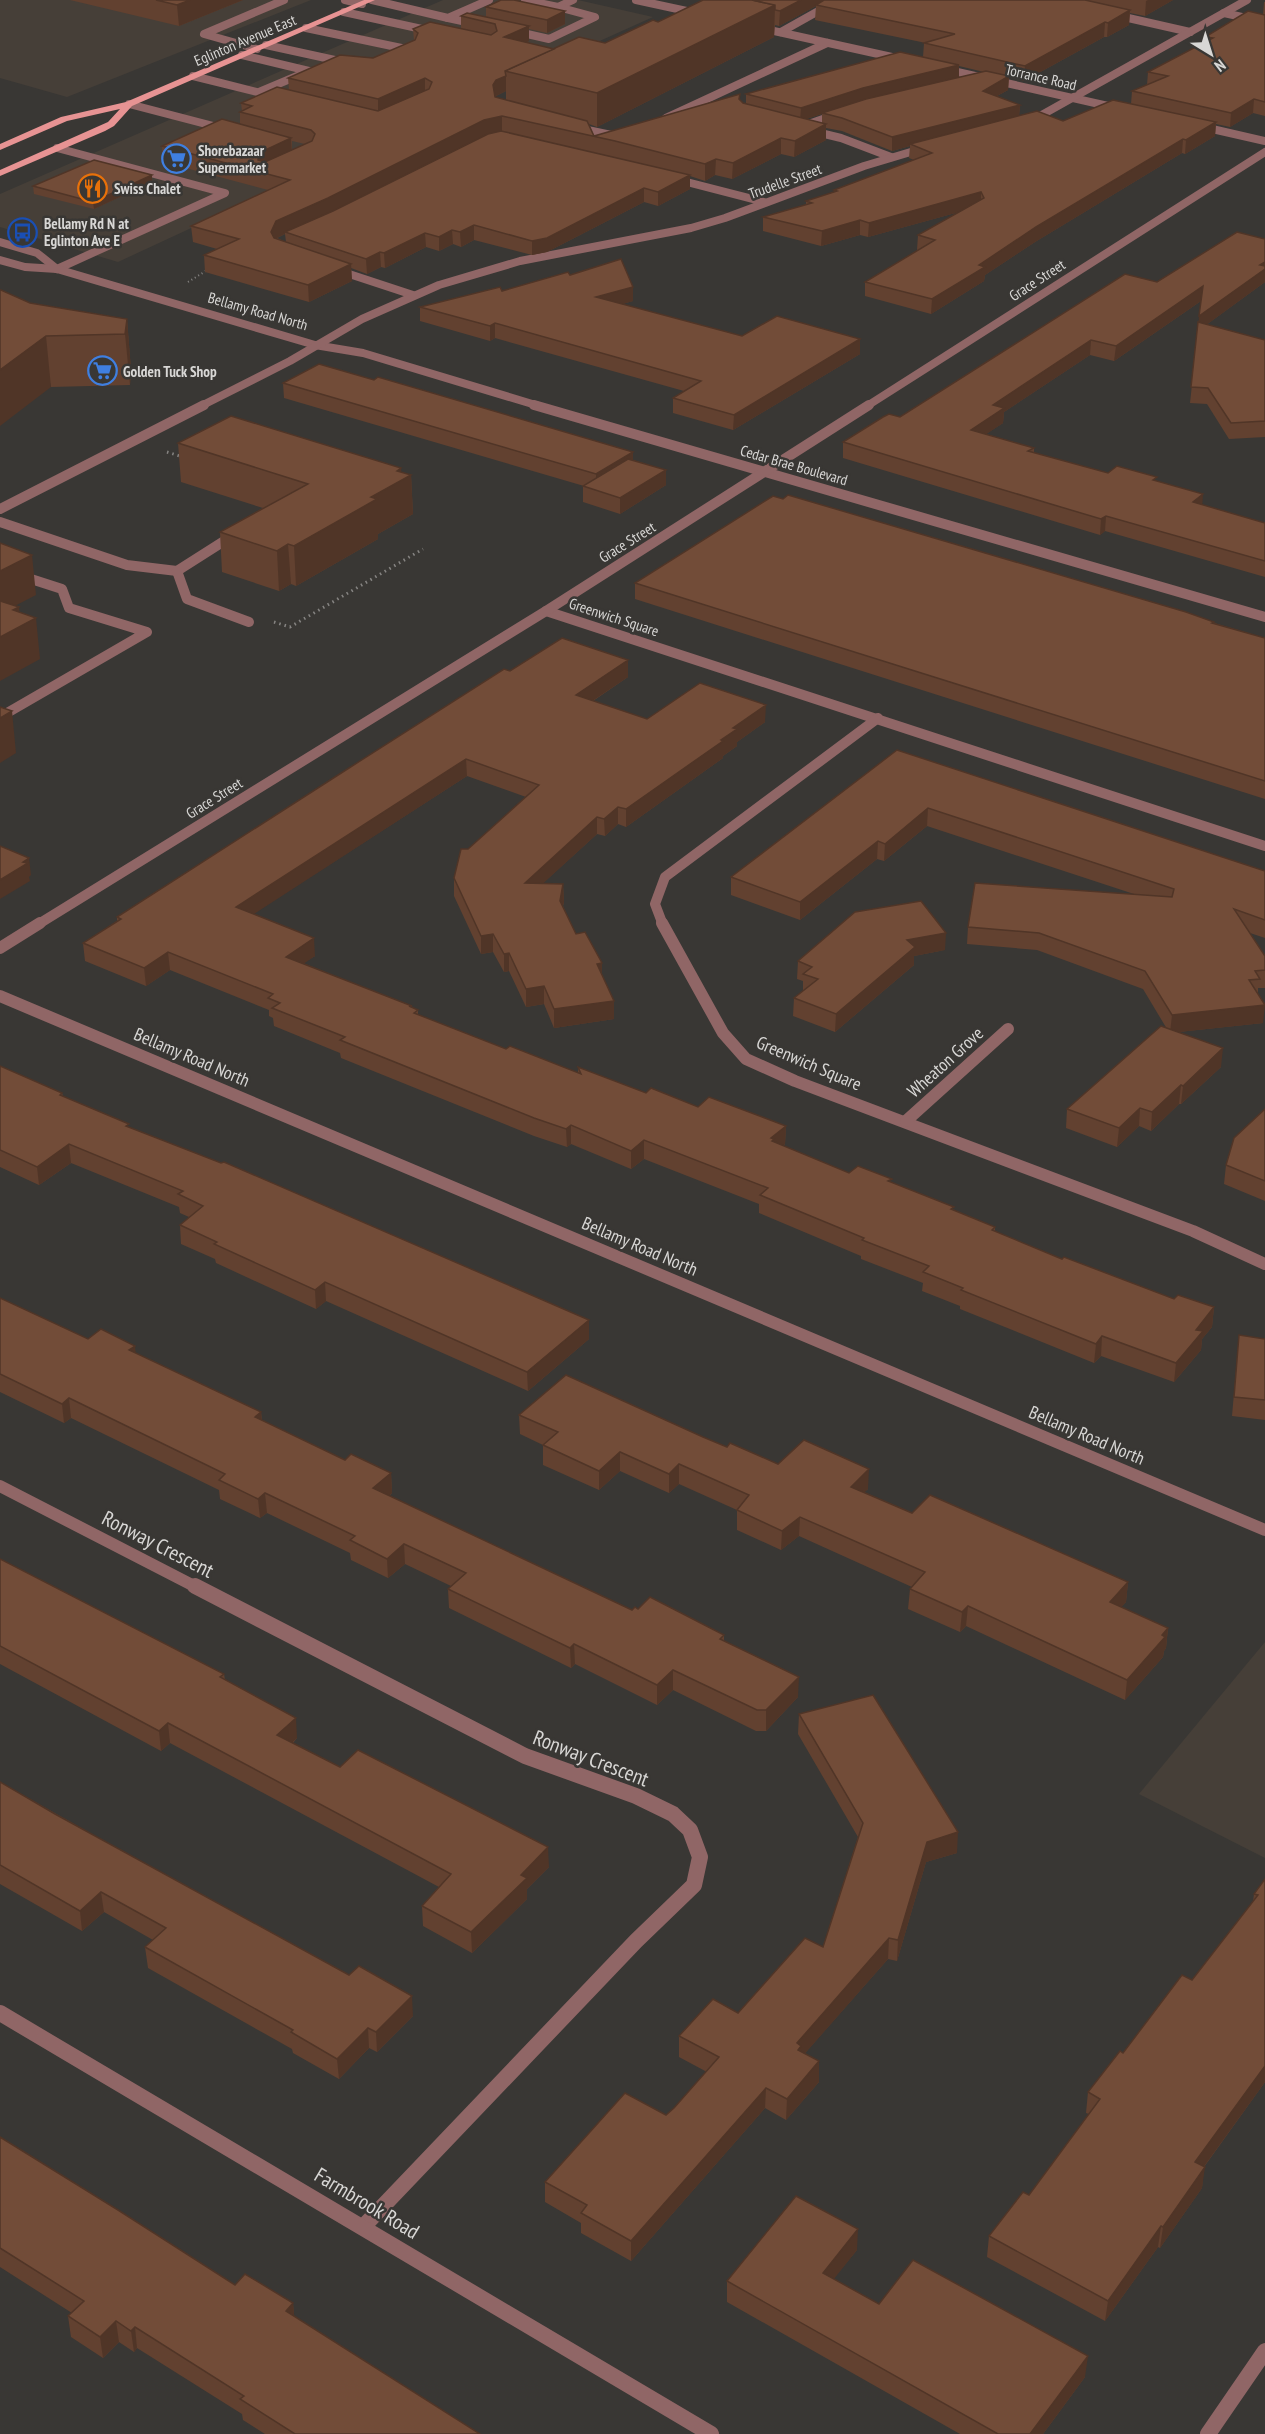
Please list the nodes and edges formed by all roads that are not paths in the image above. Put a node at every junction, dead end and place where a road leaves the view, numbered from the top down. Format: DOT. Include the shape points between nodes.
graph roads {
  1 [pos="284,0"];
  2 [pos="345,0"];
  3 [pos="372,0"];
  4 [pos="489,0"];
  5 [pos="525,0"];
  6 [pos="573,0"];
  7 [pos="636,0"];
  8 [pos="838,0"];
  9 [pos="1247,0"];
  10 [pos="652,1"];
  11 [pos="362,4"];
  12 [pos="558,7"];
  13 [pos="344,12"];
  14 [pos="690,12"];
  15 [pos="1103,12"];
  16 [pos="1224,13"];
  17 [pos="701,14"];
  18 [pos="448,18"];
  19 [pos="675,19"];
  20 [pos="1265,22"];
  21 [pos="482,25"];
  22 [pos="747,25"];
  23 [pos="306,28"];
  24 [pos="504,29"];
  25 [pos="434,31"];
  26 [pos="781,32"];
  27 [pos="1190,32"];
  28 [pos="827,43"];
  29 [pos="262,47"];
  30 [pos="402,54"];
  31 [pos="242,55"];
  32 [pos="907,60"];
  33 [pos="350,64"];
  34 [pos="941,68"];
  35 [pos="194,76"];
  36 [pos="987,78"];
  37 [pos="963,84"];
  38 [pos="259,92"];
  39 [pos="1072,98"];
  40 [pos="280,99"];
  41 [pos="129,104"];
  42 [pos="1130,111"];
  43 [pos="844,112"];
  44 [pos="660,120"];
  45 [pos="1028,122"];
  46 [pos="1186,123"];
  47 [pos="567,125"];
  48 [pos="237,132"];
  49 [pos="620,136"];
  50 [pos="1265,141"];
  51 [pos="933,146"];
  52 [pos="0,147"];
  53 [pos="57,148"];
  54 [pos="1265,152"];
  55 [pos="891,157"];
  56 [pos="0,173"];
  57 [pos="668,177"];
  58 [pos="764,202"];
  59 [pos="0,242"];
  60 [pos="0,260"];
  61 [pos="331,268"];
  62 [pos="57,269"];
  63 [pos="413,295"];
  64 [pos="315,345"];
  65 [pos="766,471"];
  66 [pos="0,509"];
  67 [pos="0,522"];
  68 [pos="238,532"];
  69 [pos="0,569"];
  70 [pos="177,571"];
  71 [pos="546,610"];
  72 [pos="1265,617"];
  73 [pos="249,622"];
  74 [pos="7,713"];
  75 [pos="878,718"];
  76 [pos="1265,846"];
  77 [pos="0,948"];
  78 [pos="0,996"];
  79 [pos="1008,1029"];
  80 [pos="906,1121"];
  81 [pos="1265,1264"];
  82 [pos="0,1486"];
  83 [pos="1265,1530"];
  84 [pos="0,2013"];
  85 [pos="363,2227"];
  86 [pos="1265,2351"];
  87 [pos="711,2434"];
  88 [pos="1208,2434"];
  1 -- 29 [label="street" via="204,34"];
  2 -- 11 [label="street"];
  3 -- 11 [label="main road, Eglinton Avenue East"];
  3 -- 18 [label="street"];
  4 -- 18 [label="street"];
  5 -- 12 [label="street"];
  6 -- 12 [label="street"];
  7 -- 10 [label="street"];
  8 -- 26 [label="street"];
  9 -- 16 [label="street"];
  10 -- 14 [label="street"];
  11 -- 13 [label="main road, Eglinton Avenue East"];
  12 -- 24 [label="street" via="595,17 549,39"];
  13 -- 23 [label="main road, Eglinton Avenue East"];
  13 -- 25 [label="street"];
  14 -- 17 [label="street"];
  14 -- 19 [label="street"];
  15 -- 27 [label="street"];
  16 -- 20 [label="street"];
  16 -- 27 [label="street"];
  18 -- 21 [label="street"];
  22 -- 26 [label="street"];
  23 -- 29 [label="main road, Eglinton Avenue East"];
  23 -- 30 [label="street" via="413,50"];
  26 -- 28 [label="street"];
  27 -- 39 [label="street"];
  28 -- 32 [label="street"];
  28 -- 44 [label="street"];
  29 -- 31 [label="main road, Eglinton Avenue East"];
  29 -- 33 [label="street"];
  31 -- 35 [label="main road, Eglinton Avenue East"];
  31 -- 38 [label="street" via="309,71"];
  34 -- 36 [label="street, Torrance Road"];
  35 -- 38 [label="street"];
  35 -- 41 [label="main road, Eglinton Avenue East"];
  36 -- 37 [label="street"];
  36 -- 39 [label="street, Torrance Road"];
  38 -- 40 [label="street"];
  39 -- 42 [label="street, Torrance Road"];
  39 -- 45 [label="street"];
  41 -- 48 [label="street"];
  41 -- 52 [label="main road, Eglinton Avenue East" via="64,119"];
  41 -- 53 [label="main road, Eglinton Avenue East" via="111,124"];
  43 -- 55 [label="street" via="795,127 841,138"];
  46 -- 50 [label="street"];
  47 -- 49 [label="street"];
  51 -- 55 [label="street, Trudelle Street"];
  53 -- 56 [label="main road, Eglinton Avenue East"];
  53 -- 62 [label="street" via="225,193"];
  54 -- 65 [label="street, Grace Street"];
  55 -- 58 [label="street, Trudelle Street"];
  57 -- 58 [label="street"];
  58 -- 63 [label="street, Trudelle Street" via="720,220 657,237 495,268"];
  59 -- 62 [label="street, Bellamy Road North" via="37,253"];
  60 -- 62 [label="street, Bellamy Road North"];
  61 -- 63 [label="street"];
  62 -- 64 [label="street, Bellamy Road North"];
  63 -- 64 [label="street, Trudelle Street"];
  64 -- 65 [label="street, Cedar Brae Boulevard" via="363,353"];
  64 -- 66 [label="street, Bellamy Road North"];
  65 -- 71 [label="street, Grace Street"];
  65 -- 72 [label="street, Cedar Brae Boulevard"];
  67 -- 70 [label="street" via="127,565"];
  68 -- 70 [label="street"];
  69 -- 74 [label="street" via="62,590 69,608 147,632"];
  70 -- 73 [label="street" via="187,599"];
  71 -- 75 [label="street, Greenwich Square"];
  71 -- 77 [label="street, Grace Street"];
  75 -- 76 [label="street, Greenwich Square"];
  75 -- 80 [label="street, Greenwich Square" via="665,877 655,904 660,920 723,1033 746,1059"];
  78 -- 83 [label="street, Bellamy Road North"];
  79 -- 80 [label="street, Wheaton Grove"];
  80 -- 81 [label="street, Greenwich Square" via="1193,1231"];
  82 -- 85 [label="street, Ronway Crescent" via="525,1756 636,1796 673,1814 690,1830 700,1857 694,1885"];
  84 -- 85 [label="street, Farmbrook Road"];
  85 -- 87 [label="street, Farmbrook Road"];
  86 -- 88 [label="street"];
}
